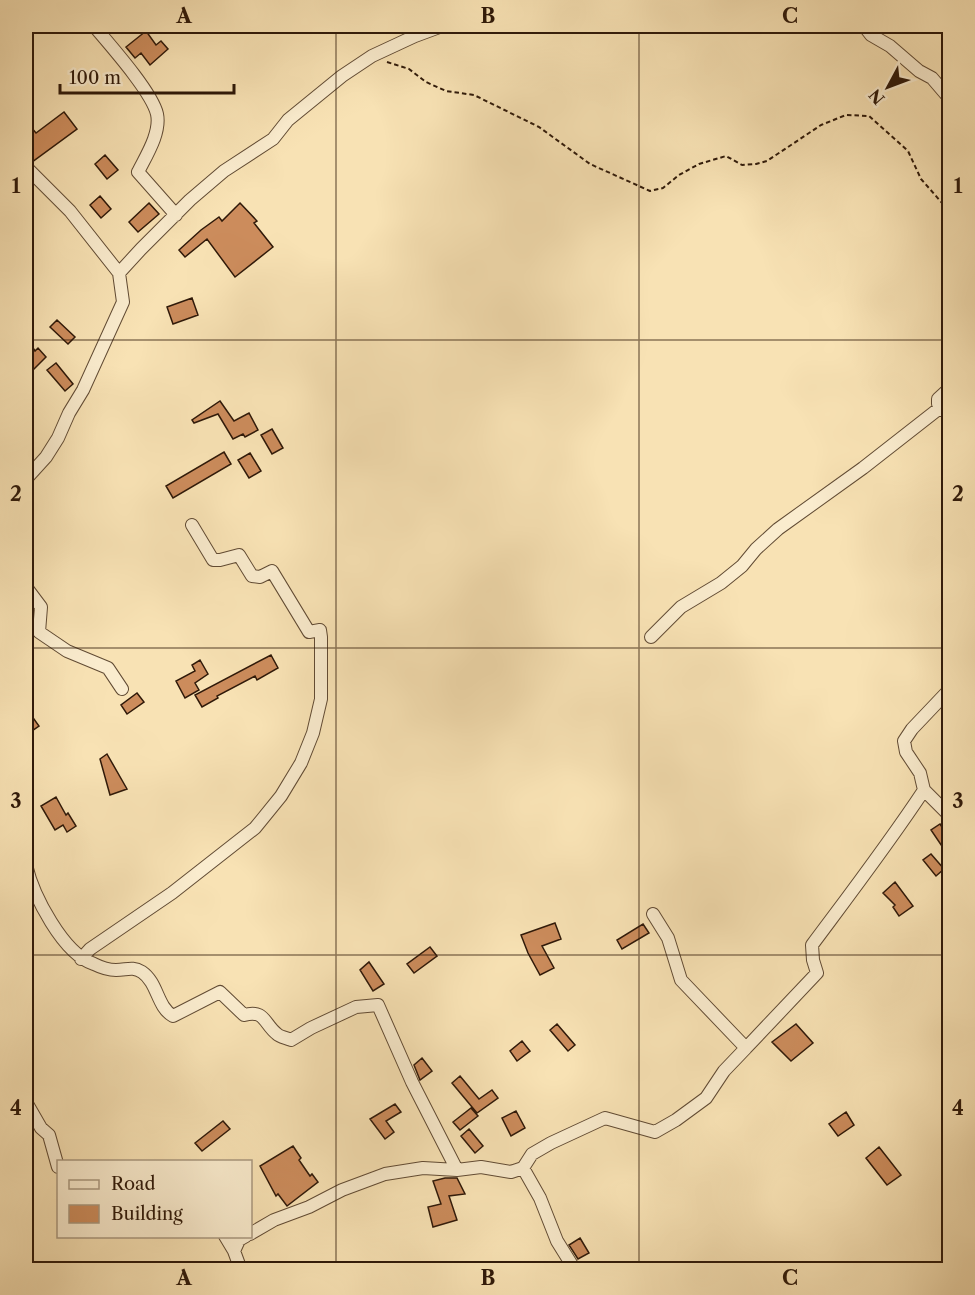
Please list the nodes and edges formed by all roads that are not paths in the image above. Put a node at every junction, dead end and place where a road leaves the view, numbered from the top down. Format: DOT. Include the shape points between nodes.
graph roads {
  1 [pos="94,26"];
  2 [pos="442,26"];
  3 [pos="864,26"];
  4 [pos="950,99"];
  5 [pos="26,167"];
  6 [pos="176,215"];
  7 [pos="119,273"];
  8 [pos="950,388"];
  9 [pos="945,412"];
  10 [pos="26,479"];
  11 [pos="192,525"];
  12 [pos="26,587"];
  13 [pos="651,637"];
  14 [pos="122,689"];
  15 [pos="950,689"];
  16 [pos="924,790"];
  17 [pos="950,816"];
  18 [pos="26,865"];
  19 [pos="653,914"];
  20 [pos="81,959"];
  21 [pos="746,1048"];
  22 [pos="26,1102"];
  23 [pos="57,1163"];
  24 [pos="523,1168"];
  25 [pos="457,1170"];
  26 [pos="252,1233"];
  27 [pos="226,1238"];
  28 [pos="242,1238"];
  29 [pos="234,1251"];
  30 [pos="241,1269"];
  31 [pos="575,1269"];
  1 -- 6 [label="street" via="150,97 157,116 154,142 138,172"];
  2 -- 6 [label="street" via="372,56 329,86 288,120 273,139 224,171"];
  3 -- 4 [label="street" via="932,78"];
  5 -- 7 [label="street" via="70,211"];
  6 -- 7 [label="street"];
  7 -- 10 [label="street" via="123,302 58,438"];
  8 -- 9 [label="street" via="938,399"];
  9 -- 13 [label="street" via="778,529 742,566 681,607"];
  11 -- 20 [label="street" via="213,560 239,555 252,576 272,571 309,632 320,630 321,699 313,734 301,763 255,828"];
  12 -- 14 [label="street" via="41,607 39,632 67,651 108,668"];
  15 -- 16 [label="street" via="904,741"];
  16 -- 17 [label="street"];
  16 -- 21 [label="street" via="812,945 817,973"];
  18 -- 20 [label="street" via="42,909"];
  19 -- 21 [label="street" via="668,938 681,980"];
  20 -- 25 [label="street" via="115,970 132,967 143,973 151,980 167,1013 174,1016 220,992 244,1015 263,1016 277,1035 291,1040 356,1007 378,1005"];
  21 -- 24 [label="street" via="706,1098 655,1132 605,1118 532,1154"];
  22 -- 23 [label="street" via="49,1135"];
  24 -- 25 [label="street" via="511,1172 481,1167"];
  24 -- 31 [label="street"];
  25 -- 26 [label="street" via="423,1168 385,1174"];
  27 -- 29 [label="street"];
  28 -- 29 [label="street"];
  29 -- 30 [label="street"];
}
